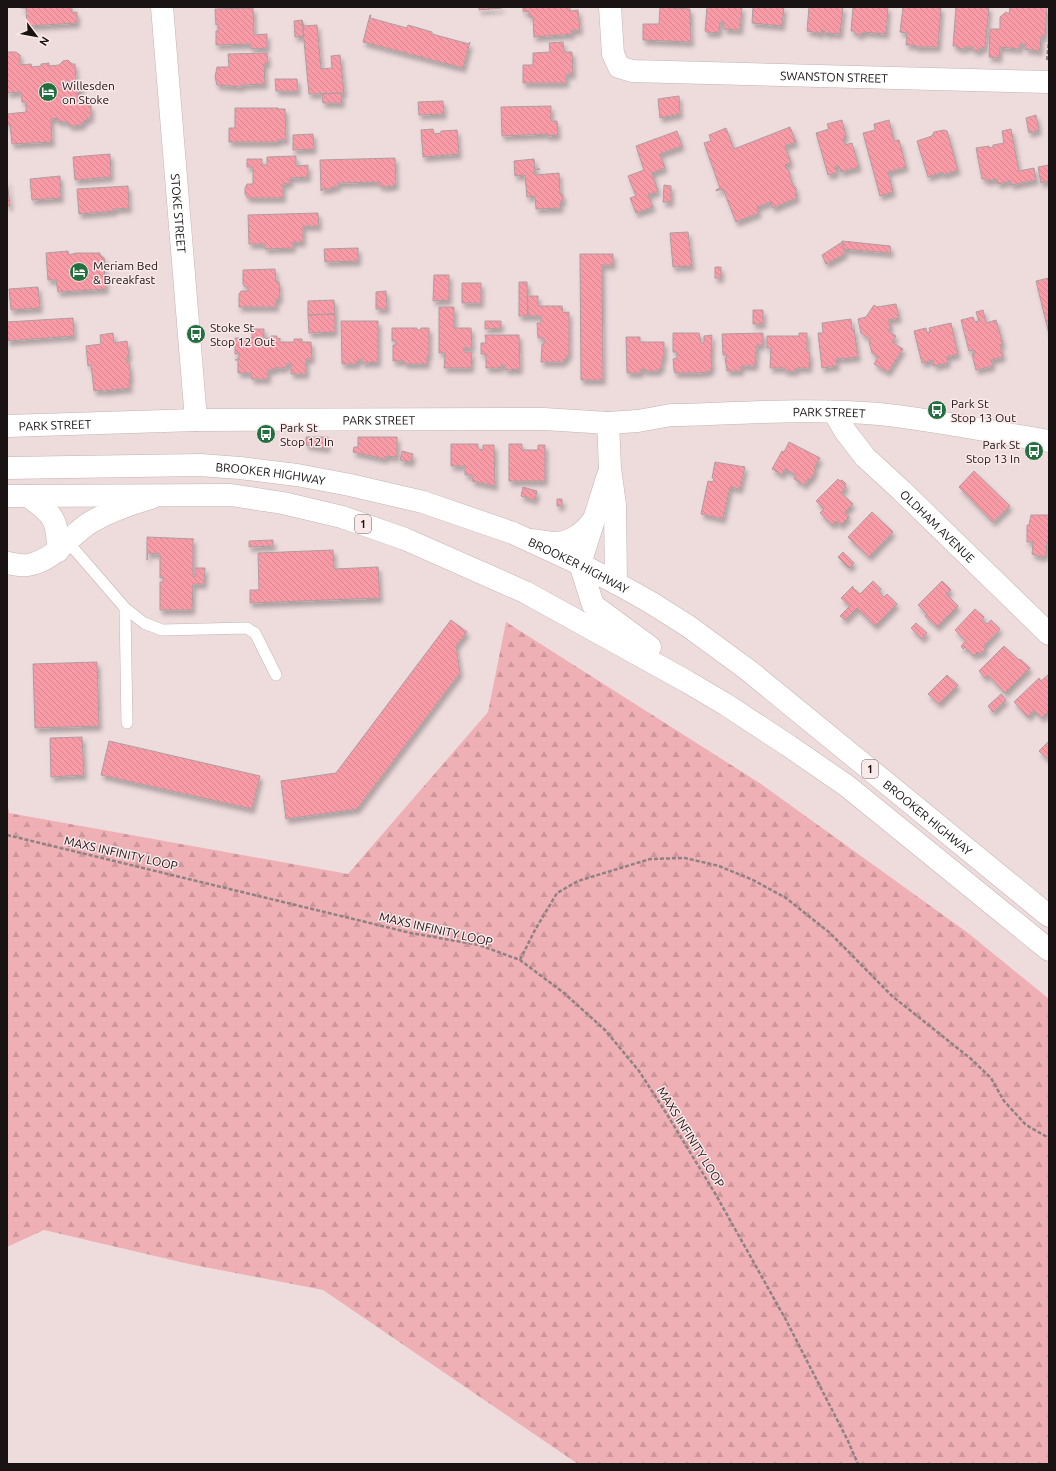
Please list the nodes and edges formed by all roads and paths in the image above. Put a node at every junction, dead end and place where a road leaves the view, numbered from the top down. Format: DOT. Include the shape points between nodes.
graph roads {
  1 [pos="162,7"];
  2 [pos="610,7"];
  3 [pos="1049,82"];
  4 [pos="834,412"];
  5 [pos="196,420"];
  6 [pos="608,423"];
  7 [pos="7,426"];
  8 [pos="1049,441"];
  9 [pos="7,468"];
  10 [pos="610,468"];
  11 [pos="18,496"];
  12 [pos="158,496"];
  13 [pos="596,514"];
  14 [pos="529,540"];
  15 [pos="63,546"];
  16 [pos="7,564"];
  17 [pos="580,564"];
  18 [pos="616,583"];
  19 [pos="125,608"];
  20 [pos="1049,634"];
  21 [pos="276,675"];
  22 [pos="686,680"];
  23 [pos="126,723"];
  24 [pos="7,835"];
  25 [pos="1049,916"];
  26 [pos="1049,950"];
  27 [pos="520,960"];
  28 [pos="1049,1138"];
  29 [pos="858,1464"];
  1 -- 5 [label="main road, STOKE STREET"];
  2 -- 3 [label="main road, SWANSTON STREET" via="613,54 618,67 632,71"];
  4 -- 6 [label="main road, PARK STREET" via="682,415"];
  4 -- 8 [label="main road, PARK STREET" via="878,414"];
  4 -- 20 [label="main road, OLDHAM AVENUE" via="844,431 865,457"];
  5 -- 6 [label="main road, PARK STREET" via="544,419"];
  5 -- 7 [label="main road, PARK STREET"];
  6 -- 10 [label="main road"];
  9 -- 14 [label="main road, BROOKER HIGHWAY / 1" via="200,465 290,474 423,502"];
  10 -- 13 [label="main road"];
  10 -- 18 [label="main road" via="615,505"];
  11 -- 12 [label="main road, 1"];
  11 -- 15 [label="main road" via="48,511"];
  12 -- 15 [label="main road" via="110,512 90,523"];
  12 -- 22 [label="main road, 1" via="230,495 283,503 349,519 405,539 525,592"];
  13 -- 14 [label="main road" via="588,527 571,540 556,543"];
  13 -- 17 [label="main road"];
  14 -- 17 [label="main road, BROOKER HIGHWAY / 1"];
  15 -- 16 [label="main road" via="44,560 27,565"];
  15 -- 19 [label="lane"];
  17 -- 18 [label="main road, BROOKER HIGHWAY / 1"];
  17 -- 22 [label="main road" via="593,605 666,657"];
  18 -- 25 [label="main road, BROOKER HIGHWAY / 1" via="688,626 748,670"];
  19 -- 21 [label="lane" via="144,623 162,630 247,628 255,633"];
  19 -- 23 [label="lane"];
  22 -- 26 [label="main road, 1" via="790,746 847,786"];
  24 -- 27 [label="path, MAXS INFINITY LOOP" via="411,933 479,945"];
  27 -- 28 [label="path" via="557,893 578,881 650,859 685,858 719,866 753,880 786,898 830,932 892,996 986,1073 1004,1101 1026,1125"];
  27 -- 29 [label="path, MAXS INFINITY LOOP" via="564,993 605,1030 639,1071 716,1195 782,1313"];
}
